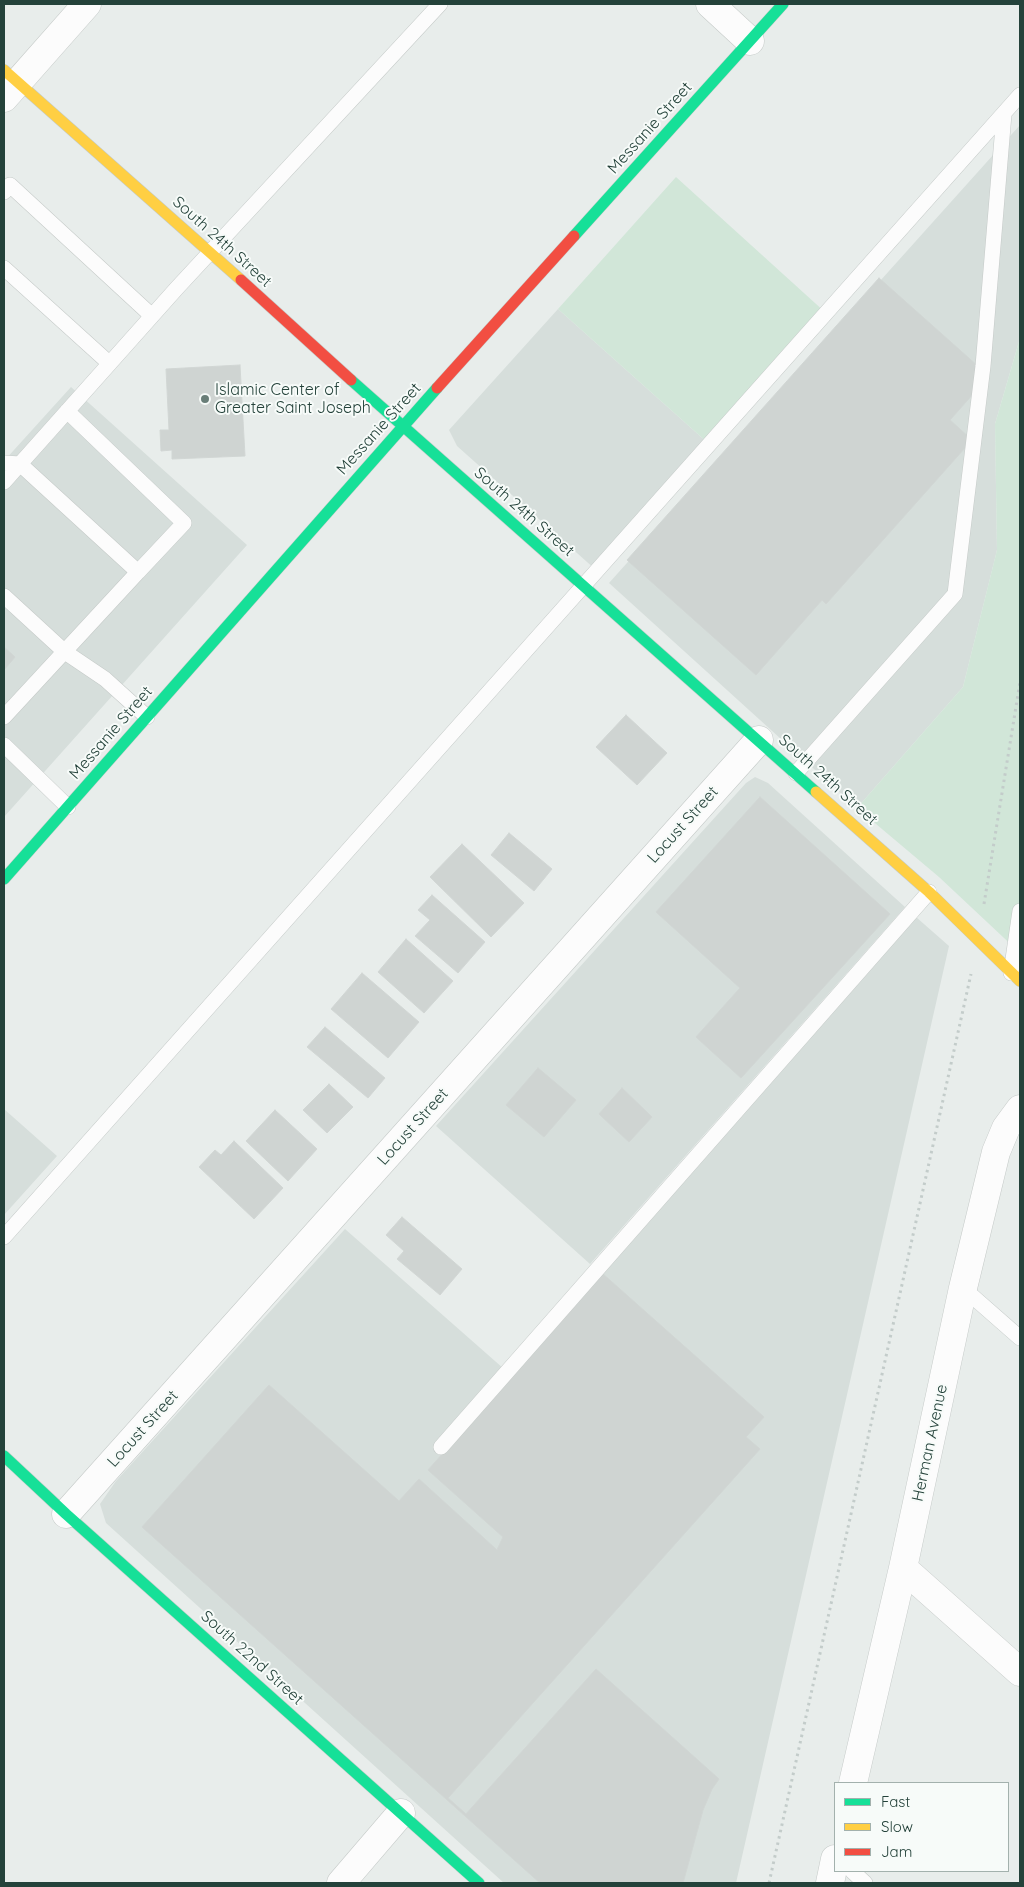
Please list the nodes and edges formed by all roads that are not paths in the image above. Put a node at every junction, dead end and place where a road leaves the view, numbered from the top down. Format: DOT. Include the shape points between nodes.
graph roads {
  1 [pos="87,4"];
  2 [pos="440,4"];
  3 [pos="710,4"];
  4 [pos="783,4"];
  5 [pos="750,41"];
  6 [pos="8,83"];
  7 [pos="1020,95"];
  8 [pos="1004,114"];
  9 [pos="4,192"];
  10 [pos="210,252"];
  11 [pos="4,268"];
  12 [pos="152,316"];
  13 [pos="109,364"];
  14 [pos="67,411"];
  15 [pos="402,427"];
  16 [pos="4,463"];
  17 [pos="20,464"];
  18 [pos="4,482"];
  19 [pos="138,572"];
  20 [pos="584,586"];
  21 [pos="4,596"];
  22 [pos="65,652"];
  23 [pos="4,717"];
  24 [pos="147,717"];
  25 [pos="759,740"];
  26 [pos="4,745"];
  27 [pos="796,773"];
  28 [pos="68,806"];
  29 [pos="4,879"];
  30 [pos="929,892"];
  31 [pos="1020,911"];
  32 [pos="1016,977"];
  33 [pos="1020,1109"];
  34 [pos="4,1237"];
  35 [pos="963,1288"];
  36 [pos="1020,1338"];
  37 [pos="441,1447"];
  38 [pos="4,1456"];
  39 [pos="66,1514"];
  40 [pos="903,1568"];
  41 [pos="1020,1672"];
  42 [pos="853,1782"];
  43 [pos="401,1813"];
  44 [pos="834,1864"];
  45 [pos="853,1872"];
  46 [pos="341,1883"];
  47 [pos="479,1883"];
  48 [pos="830,1883"];
  49 [pos="865,1883"];
  1 -- 6 [label="street"];
  2 -- 10 [label="lane"];
  3 -- 5 [label="street"];
  4 -- 5 [label="street, Messanie Street"];
  5 -- 15 [label="street, Messanie Street"];
  6 -- 10 [label="street, South 24th Street"];
  7 -- 8 [label="lane"];
  8 -- 20 [label="lane"];
  8 -- 27 [label="lane" via="983,366 956,594"];
  9 -- 12 [label="lane" via="10,185"];
  10 -- 12 [label="lane"];
  10 -- 15 [label="street, South 24th Street"];
  11 -- 13 [label="lane"];
  12 -- 13 [label="lane"];
  13 -- 14 [label="lane"];
  14 -- 17 [label="lane"];
  14 -- 19 [label="lane" via="184,523"];
  15 -- 20 [label="street, South 24th Street"];
  15 -- 24 [label="street, Messanie Street"];
  16 -- 17 [label="lane"];
  17 -- 18 [label="lane"];
  17 -- 19 [label="lane"];
  19 -- 22 [label="lane"];
  20 -- 25 [label="street, South 24th Street"];
  20 -- 34 [label="lane"];
  21 -- 22 [label="lane"];
  22 -- 23 [label="lane"];
  22 -- 24 [label="lane" via="105,679"];
  24 -- 28 [label="street, Messanie Street"];
  25 -- 27 [label="street, South 24th Street"];
  25 -- 39 [label="street, Locust Street"];
  26 -- 28 [label="lane"];
  27 -- 30 [label="street, South 24th Street"];
  28 -- 29 [label="street, Messanie Street"];
  30 -- 32 [label="street, South 24th Street"];
  30 -- 37 [label="lane"];
  31 -- 32 [label="lane"];
  33 -- 35 [label="street, Herman Avenue" via="1006,1128 996,1152"];
  35 -- 36 [label="lane"];
  35 -- 40 [label="street, Herman Avenue"];
  38 -- 39 [label="street, South 22nd Street"];
  39 -- 43 [label="street, South 22nd Street"];
  40 -- 41 [label="street"];
  40 -- 42 [label="street, Herman Avenue"];
  43 -- 46 [label="street"];
  43 -- 47 [label="street, South 22nd Street"];
  44 -- 48 [label="street"];
  45 -- 49 [label="lane"];
}
